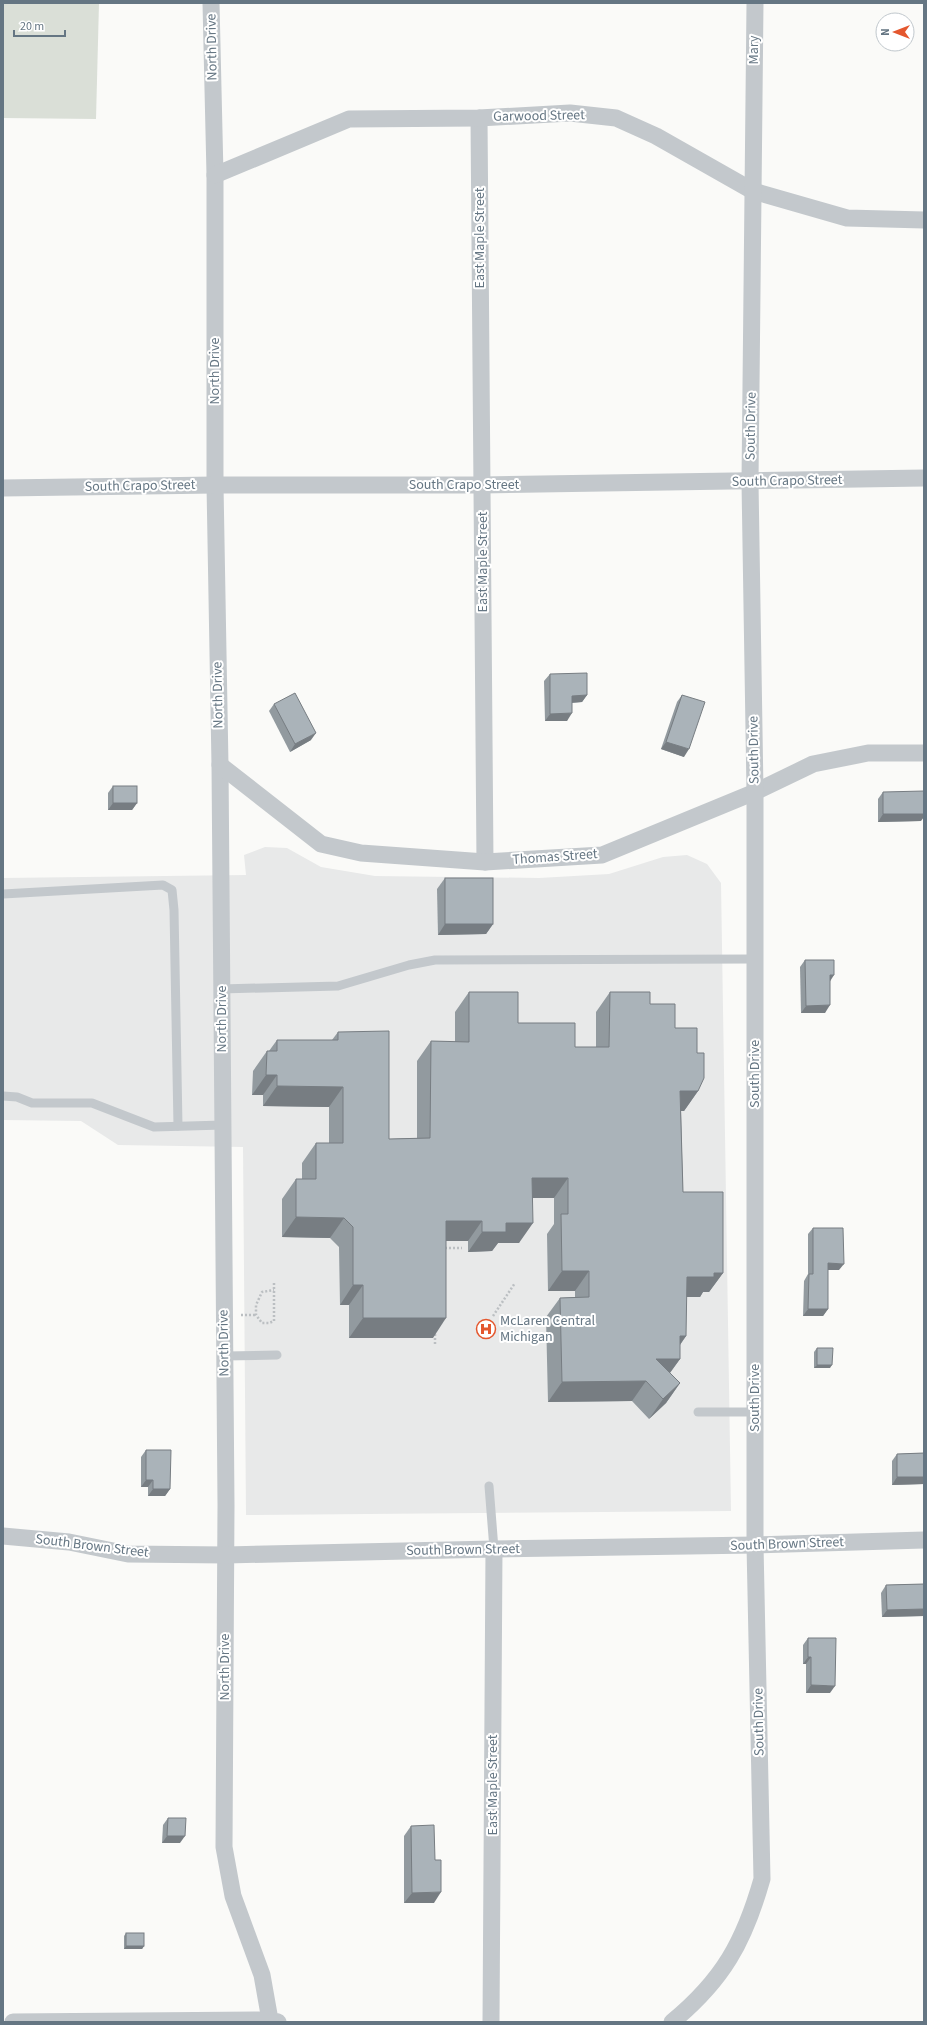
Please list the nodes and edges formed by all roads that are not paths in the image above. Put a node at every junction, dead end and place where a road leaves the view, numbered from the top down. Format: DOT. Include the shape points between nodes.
graph roads {
  1 [pos="211,3"];
  2 [pos="755,3"];
  3 [pos="754,97"];
  4 [pos="478,118"];
  5 [pos="215,175"];
  6 [pos="753,191"];
  7 [pos="924,220"];
  8 [pos="924,478"];
  9 [pos="750,482"];
  10 [pos="215,485"];
  11 [pos="482,485"];
  12 [pos="3,488"];
  13 [pos="924,753"];
  14 [pos="220,765"];
  15 [pos="755,792"];
  16 [pos="485,862"];
  17 [pos="3,894"];
  18 [pos="755,959"];
  19 [pos="221,989"];
  20 [pos="3,1096"];
  21 [pos="222,1125"];
  22 [pos="178,1126"];
  23 [pos="277,1355"];
  24 [pos="224,1356"];
  25 [pos="698,1412"];
  26 [pos="755,1412"];
  27 [pos="489,1486"];
  28 [pos="3,1536"];
  29 [pos="924,1540"];
  30 [pos="755,1545"];
  31 [pos="494,1549"];
  32 [pos="226,1555"];
  33 [pos="274,2021"];
  34 [pos="14,2022"];
  35 [pos="491,2022"];
  36 [pos="672,2022"];
  1 -- 5 [label="street, North Drive"];
  2 -- 3 [label="street, Mary"];
  3 -- 6 [label="street, South Drive"];
  4 -- 5 [label="street, Garwood Street" via="349,119"];
  4 -- 6 [label="street, Garwood Street" via="570,113 616,118 656,136"];
  4 -- 11 [label="street, East Maple Street"];
  5 -- 10 [label="street, North Drive"];
  6 -- 7 [label="street, Garwood Street" via="847,218"];
  6 -- 9 [label="street, South Drive"];
  8 -- 9 [label="street, South Crapo Street"];
  9 -- 11 [label="street, South Crapo Street"];
  9 -- 15 [label="street, South Drive"];
  10 -- 11 [label="street, South Crapo Street"];
  10 -- 12 [label="street, South Crapo Street"];
  10 -- 14 [label="street, North Drive"];
  11 -- 16 [label="street, East Maple Street"];
  13 -- 15 [label="street, Thomas Street" via="868,753 813,764"];
  14 -- 16 [label="street, Thomas Street" via="321,844 361,853"];
  14 -- 19 [label="street, North Drive"];
  15 -- 16 [label="street, Thomas Street" via="602,855"];
  15 -- 18 [label="street, South Drive"];
  17 -- 22 [label="lane" via="163,885 172,890"];
  18 -- 19 [label="lane" via="435,960 338,986"];
  18 -- 26 [label="street, South Drive"];
  19 -- 21 [label="street, North Drive"];
  20 -- 22 [label="lane" via="17,1097 32,1103 92,1103 154,1127"];
  21 -- 22 [label="lane"];
  21 -- 24 [label="street, North Drive"];
  23 -- 24 [label="lane"];
  24 -- 32 [label="street, North Drive"];
  25 -- 26 [label="lane"];
  26 -- 30 [label="street, South Drive"];
  27 -- 31 [label="lane"];
  28 -- 32 [label="street, South Brown Street" via="69,1542 128,1554"];
  29 -- 30 [label="street, South Brown Street"];
  30 -- 31 [label="street, South Brown Street"];
  30 -- 36 [label="street, South Drive" via="762,1879 752,1915 732,1957 704,1994"];
  31 -- 32 [label="street, South Brown Street"];
  31 -- 35 [label="street, East Maple Street"];
  32 -- 33 [label="street, North Drive" via="224,1847 233,1896 262,1975"];
  33 -- 34 [label="street"];
}
